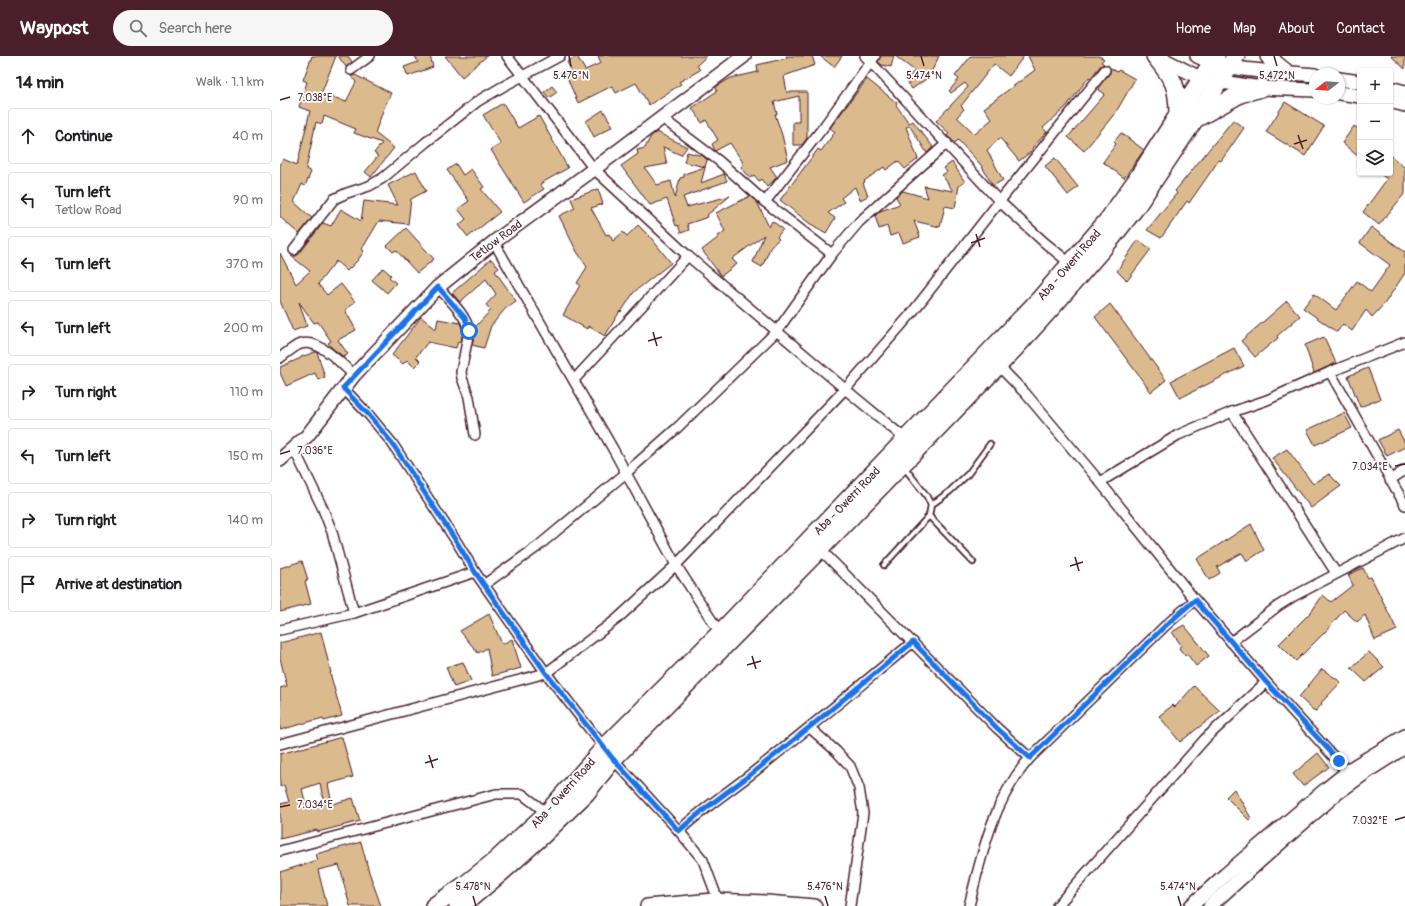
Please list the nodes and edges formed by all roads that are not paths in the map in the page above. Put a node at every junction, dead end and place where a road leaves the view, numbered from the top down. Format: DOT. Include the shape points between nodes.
graph roads {
  1 [pos="370,56"];
  2 [pos="506,56"];
  3 [pos="560,56"];
  4 [pos="744,56"];
  5 [pos="1156,56"];
  6 [pos="1269,56"];
  7 [pos="870,58"];
  8 [pos="1208,58"];
  9 [pos="1232,61"];
  10 [pos="351,70"];
  11 [pos="1105,70"];
  12 [pos="1285,72"];
  13 [pos="1309,74"];
  14 [pos="521,77"];
  15 [pos="1202,79"];
  16 [pos="1345,80"];
  17 [pos="1218,81"];
  18 [pos="1357,82"];
  19 [pos="1261,88"];
  20 [pos="1393,89"];
  21 [pos="1309,90"];
  22 [pos="1405,92"];
  23 [pos="1345,94"];
  24 [pos="1357,96"];
  25 [pos="1393,102"];
  26 [pos="1405,105"];
  27 [pos="1178,114"];
  28 [pos="662,118"];
  29 [pos="1195,119"];
  30 [pos="946,143"];
  31 [pos="594,169"];
  32 [pos="764,202"];
  33 [pos="1000,202"];
  34 [pos="494,242"];
  35 [pos="294,250"];
  36 [pos="832,254"];
  37 [pos="688,256"];
  38 [pos="1076,268"];
  39 [pos="438,287"];
  40 [pos="777,331"];
  41 [pos="1405,342"];
  42 [pos="280,358"];
  43 [pos="993,359"];
  44 [pos="1330,372"];
  45 [pos="354,375"];
  46 [pos="574,380"];
  47 [pos="343,388"];
  48 [pos="845,389"];
  49 [pos="1232,412"];
  50 [pos="475,435"];
  51 [pos="912,444"];
  52 [pos="990,444"];
  53 [pos="294,449"];
  54 [pos="280,460"];
  55 [pos="902,465"];
  56 [pos="1405,470"];
  57 [pos="626,473"];
  58 [pos="1390,480"];
  59 [pos="1100,482"];
  60 [pos="931,505"];
  61 [pos="1405,505"];
  62 [pos="929,516"];
  63 [pos="1405,538"];
  64 [pos="820,549"];
  65 [pos="973,562"];
  66 [pos="676,565"];
  67 [pos="884,565"];
  68 [pos="475,572"];
  69 [pos="1336,573"];
  70 [pos="485,584"];
  71 [pos="1195,600"];
  72 [pos="354,613"];
  73 [pos="280,630"];
  74 [pos="720,633"];
  75 [pos="913,642"];
  76 [pos="1231,642"];
  77 [pos="546,673"];
  78 [pos="1266,682"];
  79 [pos="810,728"];
  80 [pos="1405,736"];
  81 [pos="280,744"];
  82 [pos="1405,747"];
  83 [pos="608,753"];
  84 [pos="1030,758"];
  85 [pos="1351,776"];
  86 [pos="547,814"];
  87 [pos="679,831"];
  88 [pos="280,851"];
  89 [pos="454,903"];
  90 [pos="718,903"];
  91 [pos="434,906"];
  92 [pos="647,906"];
  93 [pos="815,906"];
  94 [pos="850,906"];
  95 [pos="969,906"];
  96 [pos="1057,906"];
  97 [pos="1191,906"];
  98 [pos="1210,906"];
  1 -- 10 [label="street"];
  2 -- 14 [label="street"];
  3 -- 14 [label="street"];
  4 -- 28 [label="main road, Tetlow Road"];
  5 -- 15 [label="main road"];
  5 -- 27 [label="highway" via="1174,81 1178,96"];
  6 -- 12 [label="highway"];
  7 -- 30 [label="street"];
  7 -- 32 [label="street" via="824,125"];
  8 -- 9 [label="main road"];
  8 -- 15 [label="highway, Aba - Owerri Road"];
  9 -- 12 [label="main road" via="1242,69"];
  9 -- 17 [label="highway, Aba - Owerri Road"];
  11 -- 33 [label="street"];
  12 -- 13 [label="main road"];
  14 -- 31 [label="street"];
  14 -- 35 [label="street" via="478,101 383,178 334,199"];
  15 -- 17 [label="main road"];
  15 -- 27 [label="highway, Aba - Owerri Road"];
  16 -- 18 [label="main road"];
  17 -- 19 [label="main road"];
  17 -- 29 [label="highway, Aba - Owerri Road"];
  19 -- 21 [label="main road"];
  19 -- 29 [label="highway" via="1240,94"];
  20 -- 22 [label="main road"];
  23 -- 24 [label="main road"];
  25 -- 26 [label="main road"];
  27 -- 38 [label="highway, Aba - Owerri Road"];
  28 -- 31 [label="main road, Tetlow Road"];
  28 -- 32 [label="street" via="719,161"];
  29 -- 38 [label="highway, Aba - Owerri Road" via="1136,208"];
  30 -- 33 [label="street"];
  30 -- 36 [label="street" via="859,222"];
  31 -- 34 [label="main road, Tetlow Road"];
  31 -- 37 [label="street"];
  32 -- 36 [label="street"];
  33 -- 38 [label="street"];
  33 -- 48 [label="street" via="911,314"];
  34 -- 39 [label="main road, Tetlow Road"];
  34 -- 46 [label="street"];
  36 -- 40 [label="street"];
  37 -- 40 [label="street"];
  37 -- 46 [label="street"];
  38 -- 43 [label="highway, Aba - Owerri Road" via="1053,306"];
  39 -- 45 [label="main road, Tetlow Road"];
  39 -- 50 [label="street" via="468,324 461,372 469,397"];
  40 -- 48 [label="street"];
  40 -- 57 [label="street" via="677,428"];
  41 -- 44 [label="street"];
  42 -- 45 [label="street" via="300,344 310,344 321,347"];
  43 -- 51 [label="highway, Aba - Owerri Road"];
  43 -- 59 [label="street"];
  44 -- 49 [label="street" via="1267,400"];
  44 -- 58 [label="street"];
  45 -- 47 [label="main road, Tetlow Road"];
  46 -- 57 [label="street"];
  47 -- 53 [label="main road, Tetlow Road"];
  47 -- 68 [label="street" via="392,443"];
  48 -- 51 [label="street"];
  48 -- 66 [label="street"];
  49 -- 59 [label="street" via="1178,435"];
  49 -- 69 [label="street"];
  51 -- 55 [label="highway, Aba - Owerri Road"];
  51 -- 74 [label="highway, Aba - Owerri Road"];
  52 -- 60 [label="lane" via="968,474"];
  53 -- 54 [label="main road, Tetlow Road"];
  53 -- 72 [label="street" via="332,532"];
  55 -- 60 [label="lane"];
  55 -- 64 [label="highway, Aba - Owerri Road"];
  56 -- 58 [label="street"];
  57 -- 66 [label="street"];
  57 -- 70 [label="street" via="537,546"];
  58 -- 61 [label="street"];
  59 -- 71 [label="street"];
  60 -- 62 [label="lane"];
  62 -- 65 [label="lane"];
  62 -- 67 [label="lane"];
  63 -- 69 [label="street"];
  64 -- 75 [label="street"];
  64 -- 83 [label="highway, Aba - Owerri Road"];
  66 -- 74 [label="street"];
  66 -- 77 [label="street" via="617,619"];
  68 -- 70 [label="street"];
  68 -- 72 [label="street"];
  69 -- 76 [label="street" via="1278,606"];
  70 -- 77 [label="street"];
  71 -- 76 [label="street"];
  71 -- 84 [label="street"];
  72 -- 73 [label="street"];
  74 -- 83 [label="highway, Aba - Owerri Road"];
  75 -- 79 [label="street"];
  75 -- 84 [label="street"];
  76 -- 78 [label="street"];
  77 -- 81 [label="street"];
  77 -- 83 [label="street"];
  78 -- 85 [label="street"];
  78 -- 96 [label="street" via="1205,739"];
  79 -- 87 [label="street"];
  79 -- 94 [label="street" via="850,766 859,788 863,813"];
  80 -- 85 [label="main road"];
  82 -- 85 [label="main road"];
  83 -- 86 [label="highway, Aba - Owerri Road"];
  83 -- 87 [label="street"];
  83 -- 89 [label="highway, Aba - Owerri Road" via="586,792 544,834 472,897"];
  84 -- 95 [label="street" via="1018,771 988,832"];
  85 -- 97 [label="main road" via="1325,790"];
  85 -- 98 [label="main road" via="1337,793"];
  86 -- 88 [label="street" via="522,794 496,794"];
  86 -- 89 [label="highway, Aba - Owerri Road"];
  87 -- 90 [label="street" via="703,860"];
  89 -- 91 [label="highway, Aba - Owerri Road"];
  90 -- 92 [label="main road"];
  90 -- 93 [label="main road"];
}
